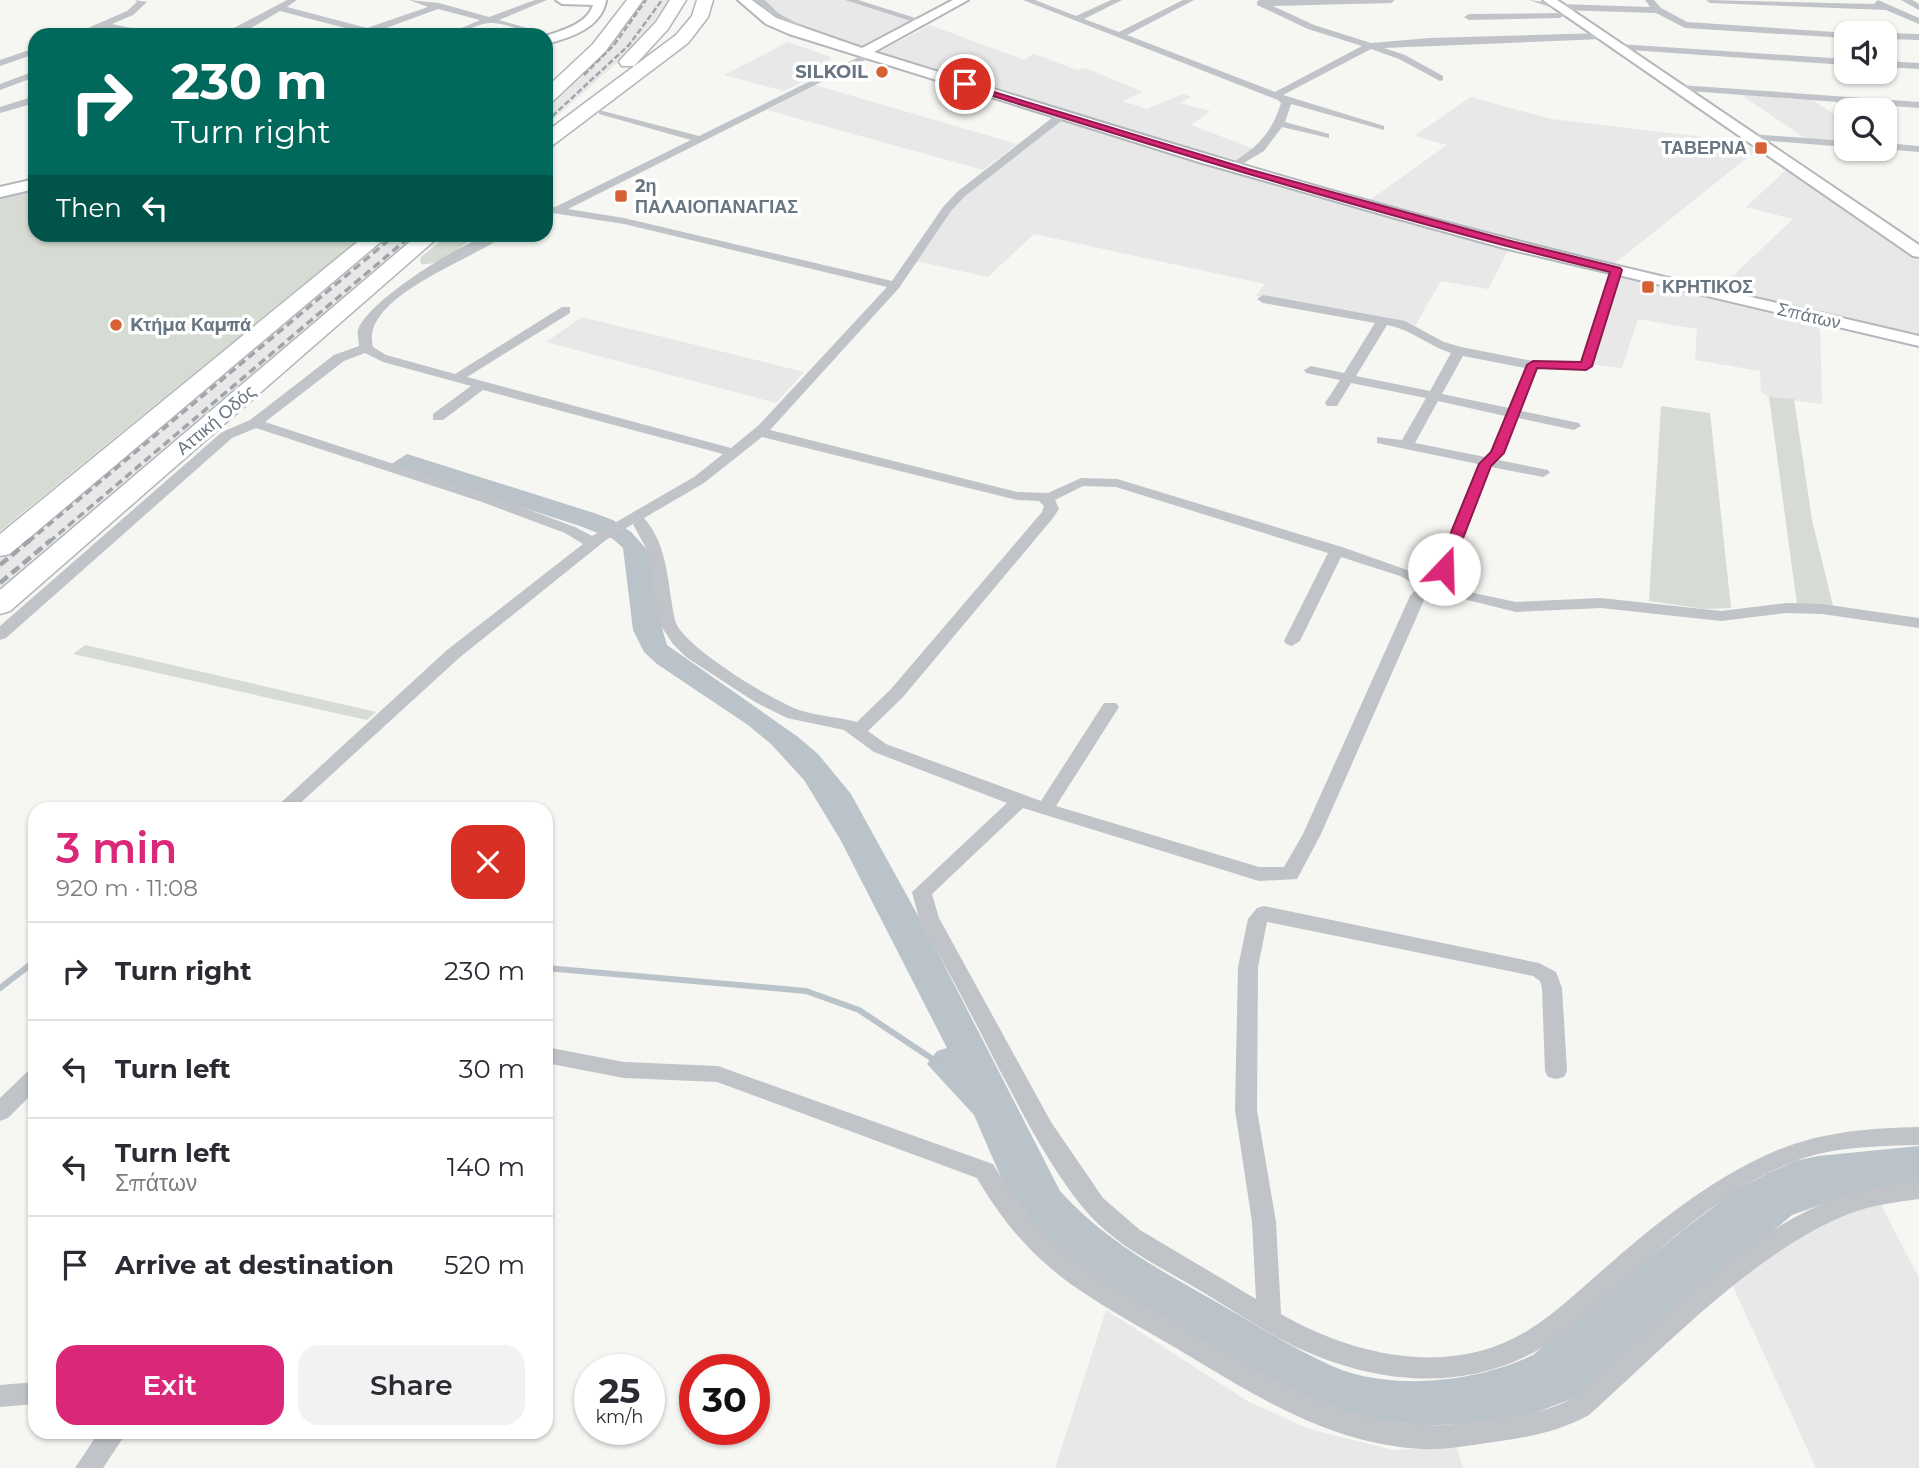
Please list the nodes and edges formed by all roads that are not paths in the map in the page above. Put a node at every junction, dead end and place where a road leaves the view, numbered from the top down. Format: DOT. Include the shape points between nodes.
graph roads {
  1 [pos="139,0"];
  2 [pos="293,0"];
  3 [pos="413,0"];
  4 [pos="455,0"];
  5 [pos="543,0"];
  6 [pos="562,0"];
  7 [pos="600,0"];
  8 [pos="615,0"];
  9 [pos="635,0"];
  10 [pos="678,0"];
  11 [pos="734,0"];
  12 [pos="744,0"];
  13 [pos="760,0"];
  14 [pos="849,0"];
  15 [pos="961,0"];
  16 [pos="1027,0"];
  17 [pos="1118,0"];
  18 [pos="1190,0"];
  19 [pos="1391,0"];
  20 [pos="1533,0"];
  21 [pos="1649,0"];
  22 [pos="1710,0"];
  23 [pos="1872,0"];
  24 [pos="1905,0"];
  25 [pos="1257,1"];
  26 [pos="1784,4"];
  27 [pos="704,5"];
  28 [pos="1562,5"];
  29 [pos="439,6"];
  30 [pos="1888,7"];
  31 [pos="1919,7"];
  32 [pos="281,9"];
  33 [pos="1658,10"];
  34 [pos="1804,15"];
  35 [pos="1520,17"];
  36 [pos="1469,18"];
  37 [pos="492,19"];
  38 [pos="1076,19"];
  39 [pos="1919,21"];
  40 [pos="923,22"];
  41 [pos="1816,22"];
  42 [pos="105,25"];
  43 [pos="97,28"];
  44 [pos="117,28"];
  45 [pos="239,28"];
  46 [pos="356,28"];
  47 [pos="377,28"];
  48 [pos="468,28"];
  49 [pos="520,28"];
  50 [pos="1834,31"];
  51 [pos="1119,34"];
  52 [pos="553,35"];
  53 [pos="1834,35"];
  54 [pos="1602,36"];
  55 [pos="1897,36"];
  56 [pos="1919,37"];
  57 [pos="1545,38"];
  58 [pos="1370,46"];
  59 [pos="1619,47"];
  60 [pos="28,53"];
  61 [pos="863,56"];
  62 [pos="1834,61"];
  63 [pos="0,63"];
  64 [pos="1897,64"];
  65 [pos="1919,66"];
  66 [pos="28,76"];
  67 [pos="1440,78"];
  68 [pos="0,86"];
  69 [pos="553,88"];
  70 [pos="1680,88"];
  71 [pos="553,90"];
  72 [pos="1279,96"];
  73 [pos="28,101"];
  74 [pos="1919,105"];
  75 [pos="0,110"];
  76 [pos="603,112"];
  77 [pos="1057,114"];
  78 [pos="1278,123"];
  79 [pos="553,128"];
  80 [pos="1380,128"];
  81 [pos="553,136"];
  82 [pos="1325,136"];
  83 [pos="1750,137"];
  84 [pos="700,139"];
  85 [pos="1834,143"];
  86 [pos="1897,147"];
  87 [pos="1919,149"];
  88 [pos="1232,167"];
  89 [pos="28,186"];
  90 [pos="0,192"];
  91 [pos="553,210"];
  92 [pos="553,212"];
  93 [pos="370,242"];
  94 [pos="423,242"];
  95 [pos="484,242"];
  96 [pos="1919,253"];
  97 [pos="1616,270"];
  98 [pos="895,285"];
  99 [pos="1263,299"];
  100 [pos="566,310"];
  101 [pos="1383,321"];
  102 [pos="1919,341"];
  103 [pos="367,348"];
  104 [pos="1459,351"];
  105 [pos="1533,365"];
  106 [pos="1311,370"];
  107 [pos="457,378"];
  108 [pos="1350,378"];
  109 [pos="481,385"];
  110 [pos="1434,396"];
  111 [pos="1332,403"];
  112 [pos="1516,412"];
  113 [pos="438,417"];
  114 [pos="255,423"];
  115 [pos="1574,426"];
  116 [pos="760,432"];
  117 [pos="1382,440"];
  118 [pos="1407,444"];
  119 [pos="735,453"];
  120 [pos="1489,462"];
  121 [pos="1544,473"];
  122 [pos="1044,498"];
  123 [pos="631,521"];
  124 [pos="597,540"];
  125 [pos="0,548"];
  126 [pos="1337,550"];
  127 [pos="37,573"];
  128 [pos="1428,582"];
  129 [pos="0,605"];
  130 [pos="0,617"];
  131 [pos="1919,623"];
  132 [pos="0,635"];
  133 [pos="1292,641"];
  134 [pos="1110,708"];
  135 [pos="858,731"];
  136 [pos="1020,801"];
  137 [pos="291,802"];
  138 [pos="1045,809"];
  139 [pos="553,1056"];
  140 [pos="1556,1071"];
  141 [pos="28,1085"];
  142 [pos="0,1112"];
  143 [pos="1919,1136"];
  144 [pos="1919,1190"];
  145 [pos="1269,1319"];
  146 [pos="28,1394"];
  147 [pos="0,1396"];
  148 [pos="109,1439"];
  149 [pos="88,1468"];
  1 -- 42 [label="street" via="143,2 139,9"];
  2 -- 32 [label="street"];
  3 -- 29 [label="street"];
  4 -- 29 [label="street"];
  5 -- 37 [label="street"];
  6 -- 7 [label="main road"];
  7 -- 52 [label="main road" via="599,10 589,21"];
  8 -- 69 [label="highway" via="611,20"];
  9 -- 71 [label="highway" via="599,48"];
  10 -- 79 [label="highway" via="635,55"];
  11 -- 61 [label="main road, Σπάτων" via="775,29"];
  12 -- 61 [label="main road, Σπάτων" via="782,27"];
  13 -- 61 [label="street" via="794,26 853,47"];
  14 -- 40 [label="street"];
  15 -- 40 [label="main road"];
  16 -- 38 [label="street"];
  17 -- 38 [label="street"];
  18 -- 51 [label="street"];
  19 -- 25 [label="street"];
  20 -- 28 [label="street"];
  21 -- 33 [label="street"];
  22 -- 26 [label="street"];
  23 -- 30 [label="street"];
  24 -- 31 [label="street"];
  25 -- 58 [label="street" via="1311,27"];
  26 -- 30 [label="street"];
  26 -- 34 [label="street"];
  27 -- 81 [label="highway" via="696,24 682,39"];
  28 -- 33 [label="street"];
  28 -- 35 [label="street"];
  28 -- 54 [label="main road"];
  29 -- 37 [label="street"];
  29 -- 47 [label="street"];
  30 -- 39 [label="street"];
  32 -- 45 [label="street"];
  32 -- 46 [label="street"];
  33 -- 53 [label="street" via="1685,25"];
  35 -- 36 [label="street"];
  35 -- 57 [label="street"];
  37 -- 48 [label="street"];
  37 -- 49 [label="street"];
  38 -- 51 [label="street"];
  40 -- 61 [label="main road"];
  41 -- 50 [label="street"];
  42 -- 43 [label="street"];
  42 -- 44 [label="street"];
  51 -- 72 [label="street"];
  54 -- 57 [label="street"];
  54 -- 59 [label="main road"];
  55 -- 56 [label="street"];
  57 -- 58 [label="street"];
  58 -- 67 [label="street"];
  58 -- 72 [label="street"];
  59 -- 62 [label="street"];
  59 -- 70 [label="main road"];
  60 -- 63 [label="street"];
  61 -- 77 [label="main road, Σπάτων"];
  61 -- 84 [label="street"];
  64 -- 65 [label="street"];
  66 -- 68 [label="street"];
  70 -- 74 [label="street"];
  70 -- 83 [label="main road"];
  72 -- 78 [label="street" via="1286,103"];
  72 -- 80 [label="street"];
  73 -- 75 [label="street"];
  76 -- 84 [label="street"];
  77 -- 88 [label="main road, Σπάτων"];
  77 -- 98 [label="street" via="961,194"];
  78 -- 82 [label="street"];
  78 -- 88 [label="street" via="1261,150"];
  83 -- 85 [label="street"];
  83 -- 96 [label="main road"];
  84 -- 91 [label="street"];
  86 -- 87 [label="street"];
  88 -- 97 [label="main road, Σπάτων"];
  89 -- 90 [label="main road"];
  92 -- 98 [label="street" via="593,216"];
  93 -- 125 [label="highway, Αττική Οδός"];
  94 -- 127 [label="highway, Αττική Οδός"];
  95 -- 103 [label="street" via="442,262 394,298 368,324 362,336"];
  97 -- 102 [label="main road, Σπάτων"];
  97 -- 105 [label="street" via="1586,366"];
  98 -- 116 [label="street"];
  99 -- 101 [label="street"];
  100 -- 107 [label="street"];
  101 -- 104 [label="street" via="1401,324"];
  101 -- 108 [label="street"];
  103 -- 107 [label="street" via="372,354"];
  103 -- 114 [label="street" via="339,358"];
  104 -- 105 [label="street"];
  104 -- 110 [label="street"];
  105 -- 112 [label="street"];
  106 -- 108 [label="street"];
  107 -- 109 [label="street"];
  108 -- 110 [label="street"];
  108 -- 111 [label="street"];
  109 -- 113 [label="street"];
  109 -- 119 [label="street"];
  110 -- 112 [label="street"];
  110 -- 118 [label="street"];
  112 -- 115 [label="street"];
  112 -- 120 [label="street"];
  114 -- 124 [label="street"];
  114 -- 132 [label="street" via="227,435"];
  116 -- 119 [label="street"];
  116 -- 122 [label="street" via="1017,496"];
  117 -- 118 [label="street"];
  118 -- 120 [label="street"];
  119 -- 123 [label="street"];
  120 -- 121 [label="street"];
  120 -- 128 [label="street" via="1444,569"];
  122 -- 126 [label="street" via="1081,482 1117,483"];
  122 -- 135 [label="street" via="1051,504 1048,515 897,693"];
  123 -- 124 [label="street"];
  123 -- 135 [label="street" via="644,525 652,539 667,623 679,641 784,710"];
  124 -- 137 [label="street" via="453,654"];
  126 -- 128 [label="street"];
  126 -- 133 [label="street"];
  127 -- 129 [label="highway, Αττική Οδός"];
  127 -- 130 [label="highway"];
  128 -- 131 [label="street" via="1446,592 1516,607 1601,603 1720,616 1822,609"];
  128 -- 138 [label="street" via="1290,874 1259,874"];
  134 -- 138 [label="street"];
  135 -- 136 [label="street" via="880,748"];
  136 -- 138 [label="street"];
  136 -- 145 [label="street" via="922,892 929,918 1054,1151 1098,1209 1174,1263"];
  139 -- 144 [label="street" via="624,1070 718,1074 985,1171 1039,1245 1120,1304 1311,1413 1421,1437 1555,1422 1580,1407 1735,1270 1791,1230 1844,1203"];
  140 -- 145 [label="street" via="1552,988 1549,977 1539,970 1264,913 1258,919 1248,967 1245,1110 1264,1222"];
  141 -- 142 [label="street"];
  143 -- 145 [label="street" via="1872,1138 1788,1154 1731,1183 1538,1337 1489,1362 1431,1369 1360,1359 1306,1340"];
  146 -- 147 [label="street"];
  148 -- 149 [label="street"];
}
